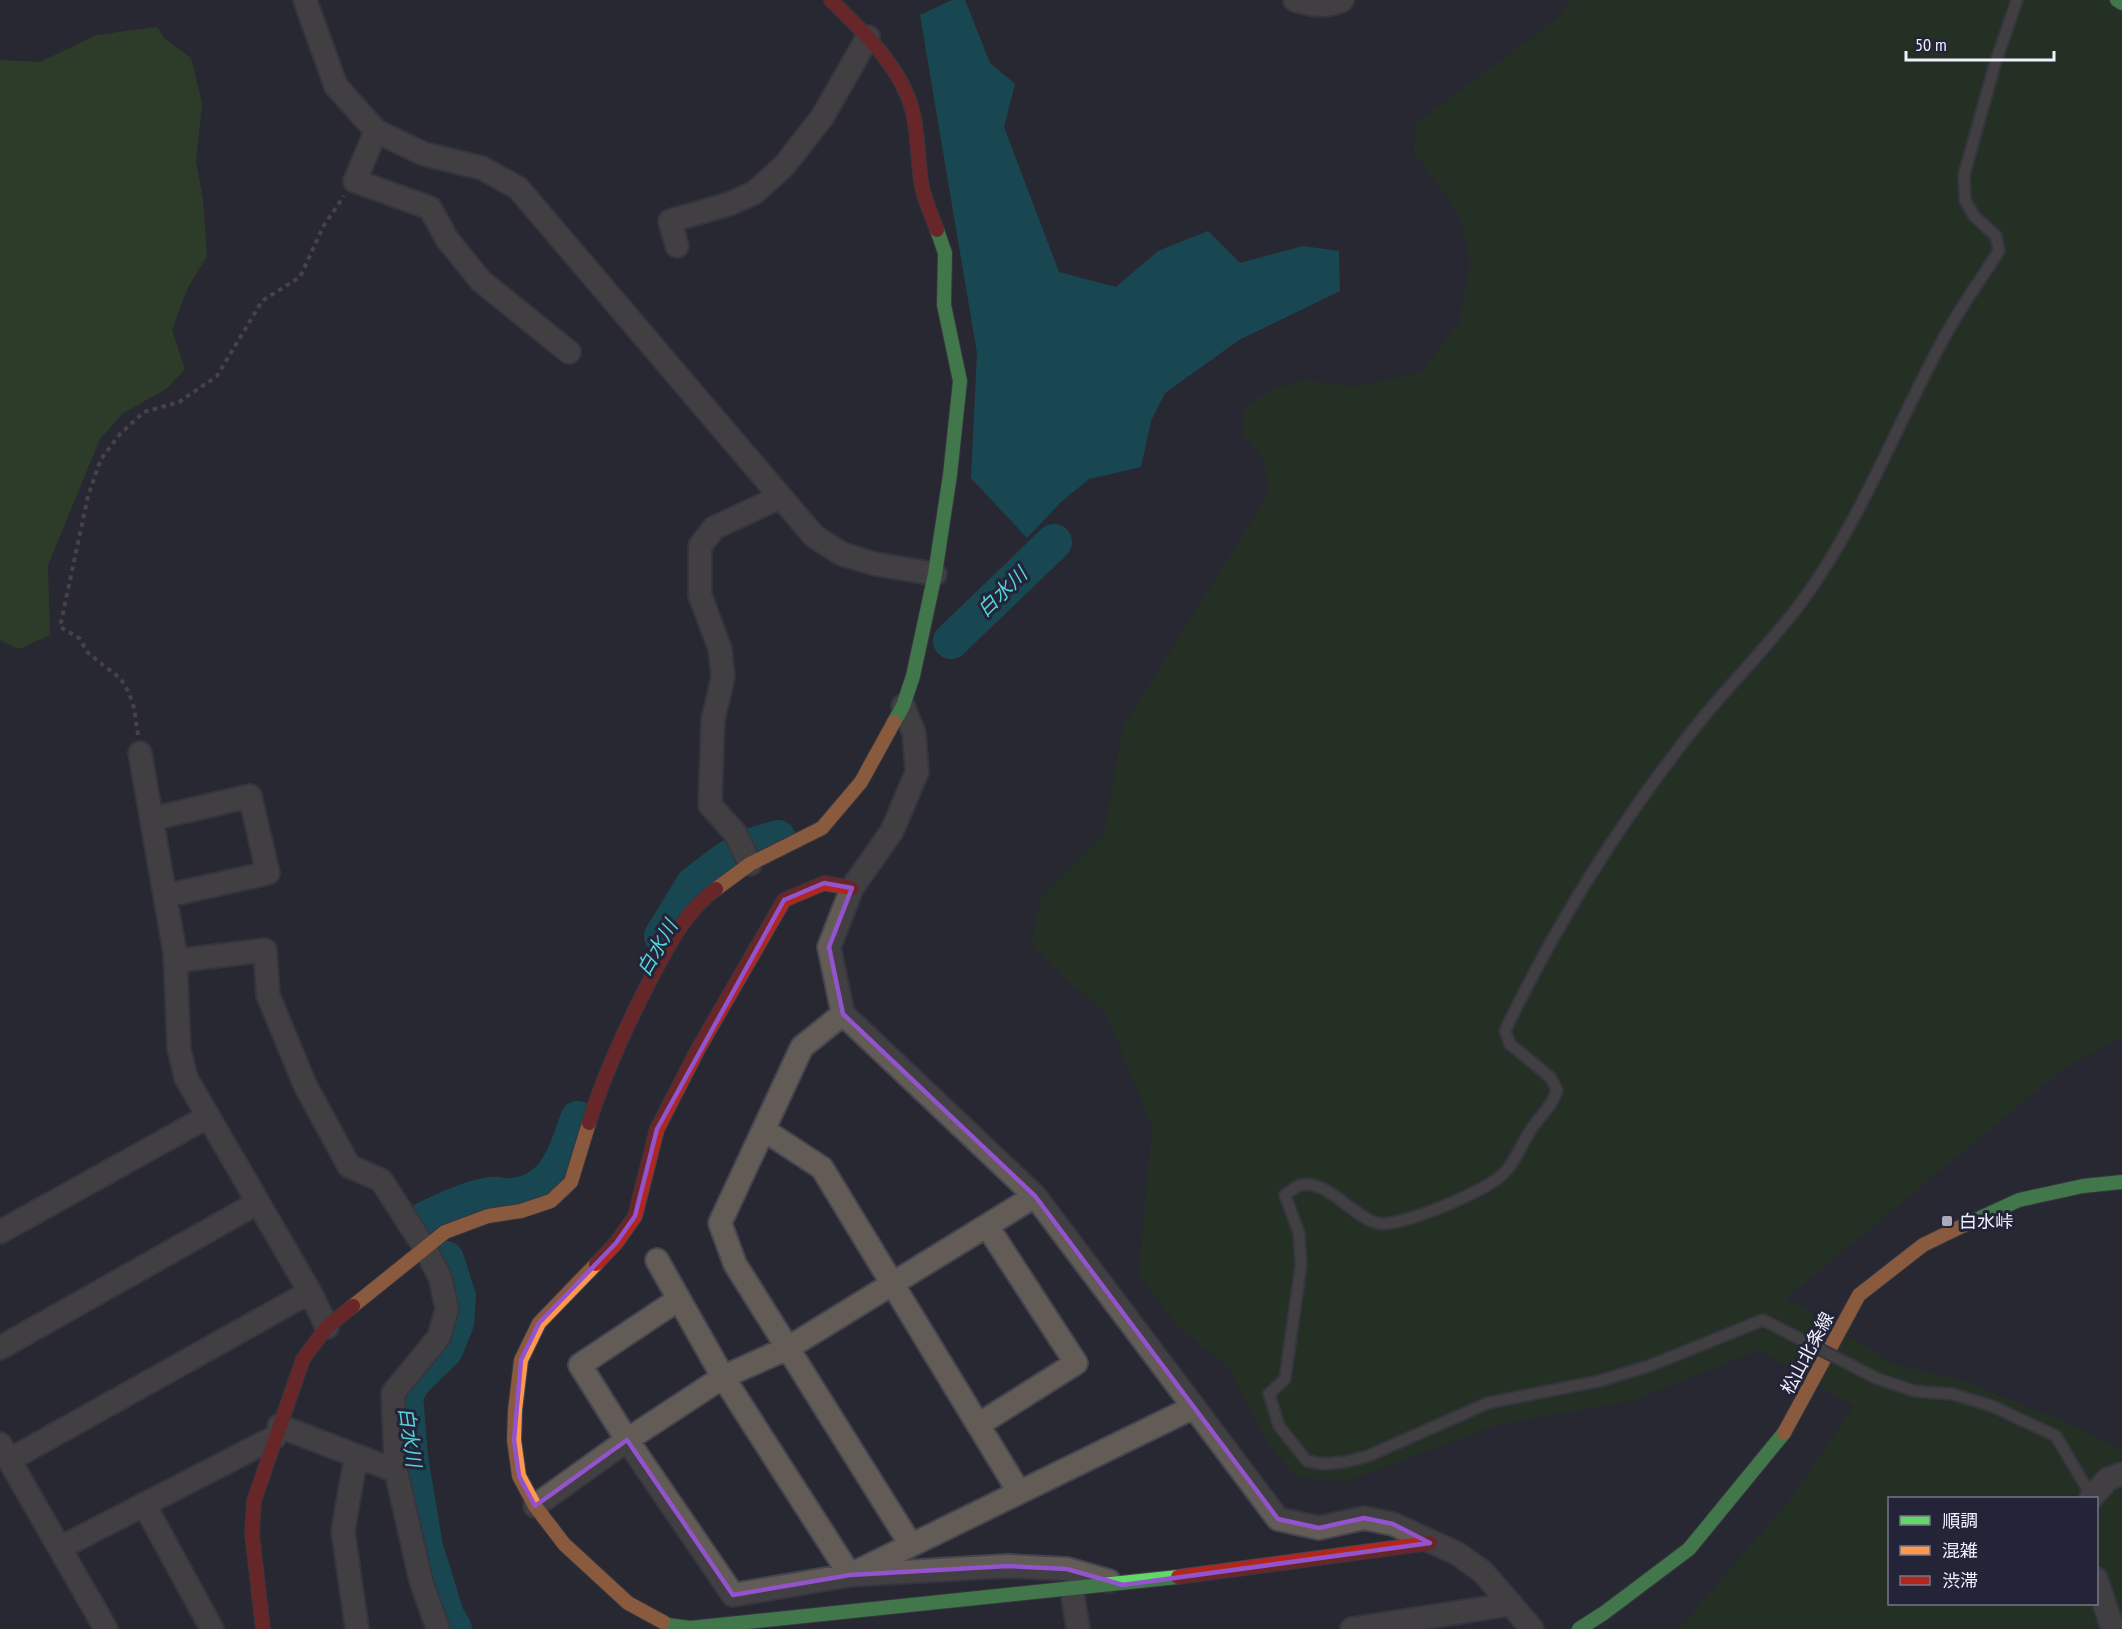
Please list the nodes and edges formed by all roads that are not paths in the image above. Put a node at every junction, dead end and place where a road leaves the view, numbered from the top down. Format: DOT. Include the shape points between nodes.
graph roads {
  1 [pos="305,0"];
  2 [pos="831,0"];
  3 [pos="1295,0"];
  4 [pos="1342,0"];
  5 [pos="2017,0"];
  6 [pos="2117,0"];
  7 [pos="2122,3"];
  8 [pos="868,37"];
  9 [pos="376,131"];
  10 [pos="677,246"];
  11 [pos="569,352"];
  12 [pos="780,497"];
  13 [pos="936,574"];
  14 [pos="903,706"];
  15 [pos="140,753"];
  16 [pos="152,819"];
  17 [pos="750,864"];
  18 [pos="852,888"];
  19 [pos="165,896"];
  20 [pos="175,961"];
  21 [pos="843,1014"];
  22 [pos="207,1117"];
  23 [pos="764,1130"];
  24 [pos="2122,1182"];
  25 [pos="1035,1196"];
  26 [pos="257,1203"];
  27 [pos="987,1226"];
  28 [pos="0,1232"];
  29 [pos="425,1248"];
  30 [pos="657,1260"];
  31 [pos="892,1284"];
  32 [pos="310,1292"];
  33 [pos="680,1299"];
  34 [pos="327,1327"];
  35 [pos="0,1348"];
  36 [pos="788,1348"];
  37 [pos="723,1377"];
  38 [pos="1194,1407"];
  39 [pos="978,1425"];
  40 [pos="277,1432"];
  41 [pos="627,1440"];
  42 [pos="5,1451"];
  43 [pos="356,1456"];
  44 [pos="396,1471"];
  45 [pos="2122,1473"];
  46 [pos="1019,1492"];
  47 [pos="2090,1497"];
  48 [pos="2092,1497"];
  49 [pos="144,1504"];
  50 [pos="535,1506"];
  51 [pos="1430,1543"];
  52 [pos="911,1545"];
  53 [pos="60,1548"];
  54 [pos="850,1575"];
  55 [pos="2098,1582"];
  56 [pos="1123,1585"];
  57 [pos="1072,1590"];
  58 [pos="1511,1604"];
  59 [pos="735,1626"];
  60 [pos="106,1629"];
  61 [pos="212,1629"];
  62 [pos="262,1629"];
  63 [pos="357,1629"];
  64 [pos="438,1629"];
  65 [pos="1078,1629"];
  66 [pos="1352,1629"];
  67 [pos="1532,1629"];
  68 [pos="1579,1629"];
  69 [pos="2114,1629"];
  1 -- 9 [label="street" via="336,86"];
  2 -- 8 [label="street"];
  3 -- 4 [label="street" via="1333,5"];
  5 -- 47 [label="lane, bridge" via="1964,174 1965,200 1974,216 1996,236 1999,251 1947,333 1844,536 1804,600 1690,733 1642,797 1533,971 1505,1031 1510,1044 1551,1078 1557,1090 1553,1101 1503,1174 1487,1185 1406,1220 1377,1223 1317,1186 1300,1185 1286,1195 1299,1233 1301,1264 1285,1379 1269,1394 1279,1426 1307,1461 1345,1462 1368,1456 1488,1403 1599,1381 1649,1366 1763,1320 1876,1378 1914,1391 1952,1394 1992,1406 2056,1436"];
  6 -- 7 [label="street"];
  8 -- 10 [label="street" via="823,116 784,166 754,193 670,221"];
  8 -- 13 [label="street" via="896,73 912,108 922,187 945,253 944,305 960,381"];
  9 -- 11 [label="street" via="355,181 430,208 447,239 480,280"];
  9 -- 12 [label="street" via="424,154 482,168 518,188"];
  12 -- 13 [label="street" via="814,536 842,554"];
  12 -- 17 [label="street" via="714,528 700,546 700,595 720,649 723,677 713,720 710,805 735,833"];
  13 -- 14 [label="street"];
  14 -- 17 [label="street" via="861,782 822,828"];
  14 -- 18 [label="street" via="914,733 917,772 892,831"];
  15 -- 16 [label="street"];
  16 -- 19 [label="street"];
  16 -- 19 [label="street" via="250,796 268,873"];
  17 -- 29 [label="street" via="709,894 674,935 621,1036 594,1103 571,1182 551,1201 488,1216 445,1232"];
  18 -- 21 [label="street" via="829,947"];
  18 -- 50 [label="street" via="824,883 784,900 657,1129 635,1216 616,1243 539,1323 521,1360 514,1430 519,1476"];
  19 -- 20 [label="street"];
  20 -- 22 [label="street" via="179,1049 186,1078"];
  20 -- 29 [label="street" via="265,950 268,995 304,1085 349,1166 381,1180"];
  21 -- 23 [label="street" via="802,1047"];
  21 -- 25 [label="street"];
  22 -- 26 [label="street"];
  22 -- 28 [label="street"];
  23 -- 31 [label="street" via="822,1168"];
  23 -- 36 [label="street" via="720,1223 735,1264"];
  24 -- 68 [label="street, 松山北条線" via="2019,1200 1923,1245 1859,1296 1785,1432 1689,1549"];
  25 -- 27 [label="street"];
  25 -- 38 [label="street"];
  26 -- 32 [label="street"];
  26 -- 35 [label="street"];
  27 -- 31 [label="street"];
  27 -- 39 [label="street" via="1076,1363"];
  29 -- 34 [label="street"];
  29 -- 44 [label="street" via="440,1277 447,1309 439,1337 393,1393"];
  30 -- 33 [label="street"];
  31 -- 36 [label="street"];
  31 -- 39 [label="street"];
  32 -- 34 [label="street"];
  32 -- 42 [label="street"];
  33 -- 37 [label="street"];
  33 -- 41 [label="street" via="580,1365"];
  34 -- 40 [label="street" via="303,1359"];
  36 -- 37 [label="street"];
  36 -- 52 [label="street"];
  37 -- 41 [label="street"];
  37 -- 54 [label="street"];
  38 -- 46 [label="street"];
  38 -- 51 [label="street" via="1278,1520 1318,1528 1364,1518 1393,1524"];
  39 -- 46 [label="street"];
  40 -- 43 [label="street"];
  40 -- 49 [label="street"];
  40 -- 62 [label="street" via="254,1501 252,1533"];
  41 -- 50 [label="street"];
  41 -- 54 [label="street" via="733,1595"];
  42 -- 53 [label="street"];
  43 -- 44 [label="street"];
  43 -- 63 [label="street" via="343,1531"];
  44 -- 64 [label="street" via="421,1581"];
  45 -- 48 [label="street" via="2108,1479"];
  46 -- 52 [label="street"];
  49 -- 53 [label="street"];
  49 -- 61 [label="street"];
  50 -- 59 [label="street" via="564,1544 628,1603 668,1625 690,1629"];
  51 -- 56 [label="street"];
  51 -- 58 [label="street" via="1458,1554 1483,1572"];
  52 -- 54 [label="street"];
  53 -- 60 [label="street"];
  54 -- 56 [label="street" via="1008,1566 1067,1569"];
  55 -- 69 [label="street"];
  56 -- 57 [label="street"];
  57 -- 59 [label="street"];
  57 -- 65 [label="street"];
  58 -- 66 [label="street"];
  58 -- 67 [label="street"];
}
